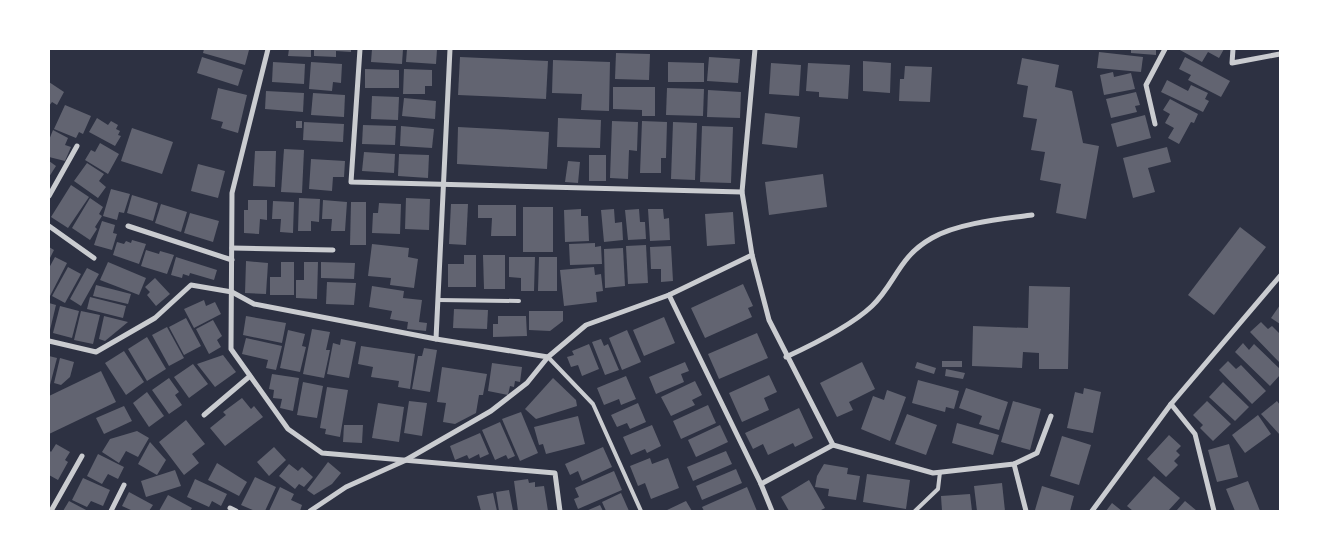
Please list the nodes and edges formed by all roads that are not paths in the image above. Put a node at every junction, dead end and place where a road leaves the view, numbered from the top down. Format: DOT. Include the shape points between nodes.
graph roads {
  1 [pos="268,49"];
  2 [pos="360,49"];
  3 [pos="450,49"];
  4 [pos="755,49"];
  5 [pos="1165,49"];
  6 [pos="1233,49"];
  7 [pos="1280,54"];
  8 [pos="1155,124"];
  9 [pos="77,146"];
  10 [pos="442,185"];
  11 [pos="742,192"];
  12 [pos="49,196"];
  13 [pos="1032,215"];
  14 [pos="49,226"];
  15 [pos="128,226"];
  16 [pos="232,248"];
  17 [pos="333,250"];
  18 [pos="752,255"];
  19 [pos="94,258"];
  20 [pos="232,260"];
  21 [pos="1280,276"];
  22 [pos="232,292"];
  23 [pos="669,294"];
  24 [pos="438,300"];
  25 [pos="518,300"];
  26 [pos="436,339"];
  27 [pos="49,341"];
  28 [pos="548,357"];
  29 [pos="786,357"];
  30 [pos="250,376"];
  31 [pos="1171,404"];
  32 [pos="204,415"];
  33 [pos="1052,416"];
  34 [pos="834,445"];
  35 [pos="82,456"];
  36 [pos="404,461"];
  37 [pos="1014,464"];
  38 [pos="940,472"];
  39 [pos="124,484"];
  40 [pos="761,484"];
  41 [pos="230,508"];
  42 [pos="51,511"];
  43 [pos="111,511"];
  44 [pos="236,511"];
  45 [pos="310,511"];
  46 [pos="560,511"];
  47 [pos="641,511"];
  48 [pos="772,511"];
  49 [pos="915,511"];
  50 [pos="1026,511"];
  51 [pos="1092,511"];
  52 [pos="1214,511"];
  1 -- 16 [label="street" via="232,193"];
  2 -- 10 [label="street" via="351,182"];
  3 -- 10 [label="street"];
  4 -- 11 [label="street"];
  5 -- 8 [label="street" via="1146,85"];
  6 -- 7 [label="street" via="1232,63"];
  9 -- 12 [label="street"];
  10 -- 11 [label="street"];
  10 -- 24 [label="street"];
  11 -- 18 [label="street"];
  13 -- 29 [label="street" via="978,223 933,237 910,253 872,306 824,339"];
  14 -- 19 [label="street"];
  15 -- 20 [label="street"];
  16 -- 17 [label="street"];
  16 -- 20 [label="street"];
  18 -- 23 [label="street"];
  18 -- 29 [label="street" via="769,320"];
  20 -- 22 [label="street"];
  21 -- 31 [label="street"];
  22 -- 26 [label="street" via="254,304"];
  22 -- 27 [label="street" via="191,285 155,318 96,352"];
  22 -- 30 [label="street" via="231,349"];
  23 -- 28 [label="street" via="586,325"];
  23 -- 40 [label="street"];
  24 -- 25 [label="lane"];
  24 -- 26 [label="street"];
  26 -- 28 [label="street"];
  28 -- 36 [label="street" via="527,383 491,411"];
  28 -- 47 [label="lane" via="593,404"];
  29 -- 34 [label="street"];
  30 -- 32 [label="street"];
  30 -- 36 [label="street" via="288,429 322,453"];
  31 -- 51 [label="street"];
  31 -- 52 [label="street" via="1194,434"];
  33 -- 37 [label="street" via="1037,453"];
  34 -- 38 [label="street" via="933,473"];
  34 -- 40 [label="street"];
  35 -- 42 [label="street"];
  36 -- 45 [label="street" via="346,487"];
  36 -- 46 [label="street" via="554,472"];
  37 -- 38 [label="street"];
  37 -- 50 [label="street"];
  38 -- 49 [label="lane" via="938,489"];
  39 -- 43 [label="street"];
  40 -- 48 [label="street"];
  41 -- 44 [label="street"];
}
